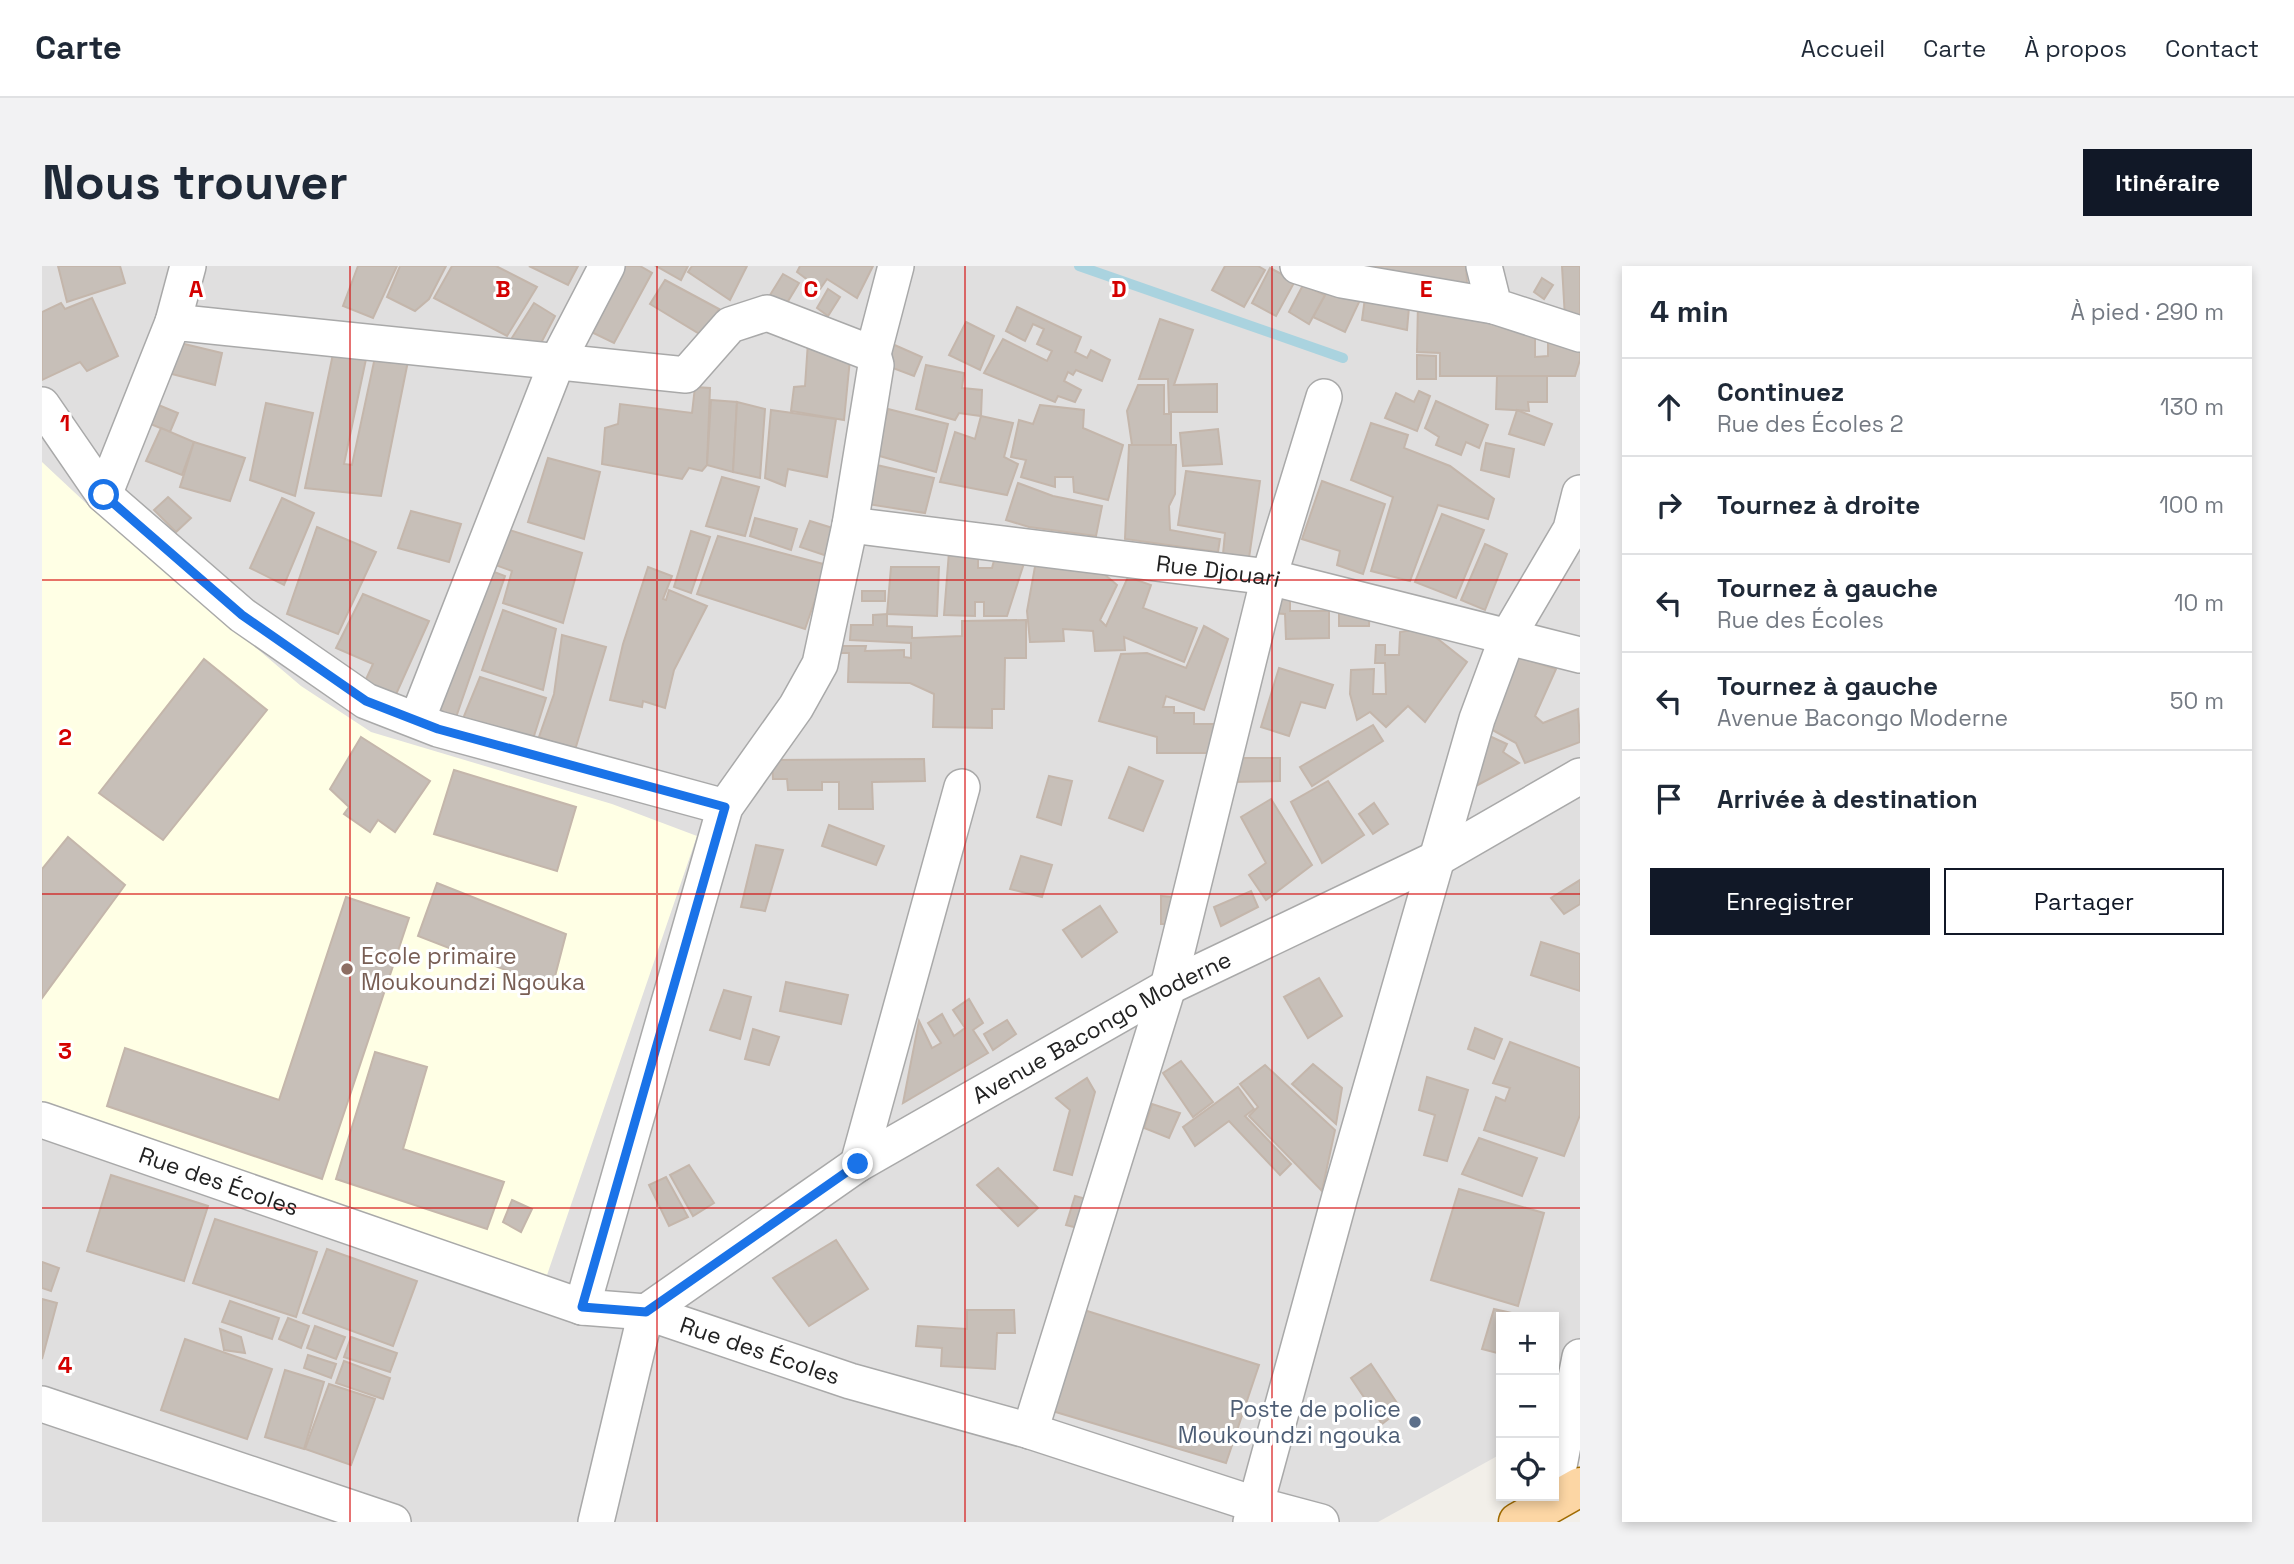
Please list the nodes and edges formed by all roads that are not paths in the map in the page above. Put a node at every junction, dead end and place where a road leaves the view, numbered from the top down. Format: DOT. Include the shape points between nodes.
graph roads {
  1 [pos="188,266"];
  2 [pos="607,266"];
  3 [pos="897,266"];
  4 [pos="1298,266"];
  5 [pos="1484,266"];
  6 [pos="1494,306"];
  7 [pos="173,323"];
  8 [pos="1580,334"];
  9 [pos="873,354"];
  10 [pos="557,362"];
  11 [pos="1324,397"];
  12 [pos="42,405"];
  13 [pos="1580,493"];
  14 [pos="104,495"];
  15 [pos="850,525"];
  16 [pos="1576,526"];
  17 [pos="1269,577"];
  18 [pos="1507,638"];
  19 [pos="1580,655"];
  20 [pos="416,720"];
  21 [pos="1580,776"];
  22 [pos="962,787"];
  23 [pos="725,807"];
  24 [pos="1436,859"];
  25 [pos="1168,987"];
  26 [pos="42,1120"];
  27 [pos="858,1164"];
  28 [pos="582,1307"];
  29 [pos="646,1312"];
  30 [pos="1580,1357"];
  31 [pos="42,1404"];
  32 [pos="1030,1431"];
  33 [pos="1560,1494"];
  34 [pos="1254,1513"];
  35 [pos="393,1522"];
  36 [pos="596,1522"];
  37 [pos="1321,1522"];
  38 [pos="1518,1522"];
  1 -- 7 [label="street"];
  2 -- 10 [label="street"];
  3 -- 9 [label="street"];
  4 -- 6 [label="street" via="1342,280"];
  5 -- 6 [label="street"];
  6 -- 8 [label="street"];
  7 -- 10 [label="street"];
  7 -- 14 [label="street"];
  9 -- 10 [label="street" via="766,313 730,325 686,375"];
  9 -- 15 [label="street" via="876,365"];
  10 -- 20 [label="street"];
  11 -- 17 [label="street"];
  12 -- 14 [label="street"];
  13 -- 16 [label="street"];
  14 -- 20 [label="street" via="242,615 366,701"];
  15 -- 17 [label="street, Rue Djouari"];
  15 -- 23 [label="street" via="820,664 796,707"];
  16 -- 18 [label="street"];
  17 -- 18 [label="street, Rue Djouari"];
  17 -- 25 [label="street"];
  18 -- 19 [label="street, Rue Djouari"];
  18 -- 24 [label="street"];
  20 -- 23 [label="street"];
  21 -- 24 [label="street, Avenue Bacongo Moderne"];
  22 -- 27 [label="street"];
  23 -- 28 [label="street"];
  24 -- 25 [label="street, Avenue Bacongo Moderne"];
  24 -- 34 [label="street"];
  25 -- 27 [label="street, Avenue Bacongo Moderne"];
  25 -- 32 [label="street"];
  26 -- 28 [label="street, Rue des Écoles"];
  27 -- 29 [label="street, Avenue Bacongo Moderne"];
  28 -- 29 [label="street, Rue des Écoles"];
  29 -- 32 [label="street, Rue des Écoles" via="850,1381"];
  29 -- 36 [label="street"];
  30 -- 33 [label="street"];
  31 -- 35 [label="street"];
  32 -- 34 [label="street, Rue des Écoles"];
  33 -- 38 [label="main road"];
  34 -- 37 [label="street, Rue des Écoles"];
}
